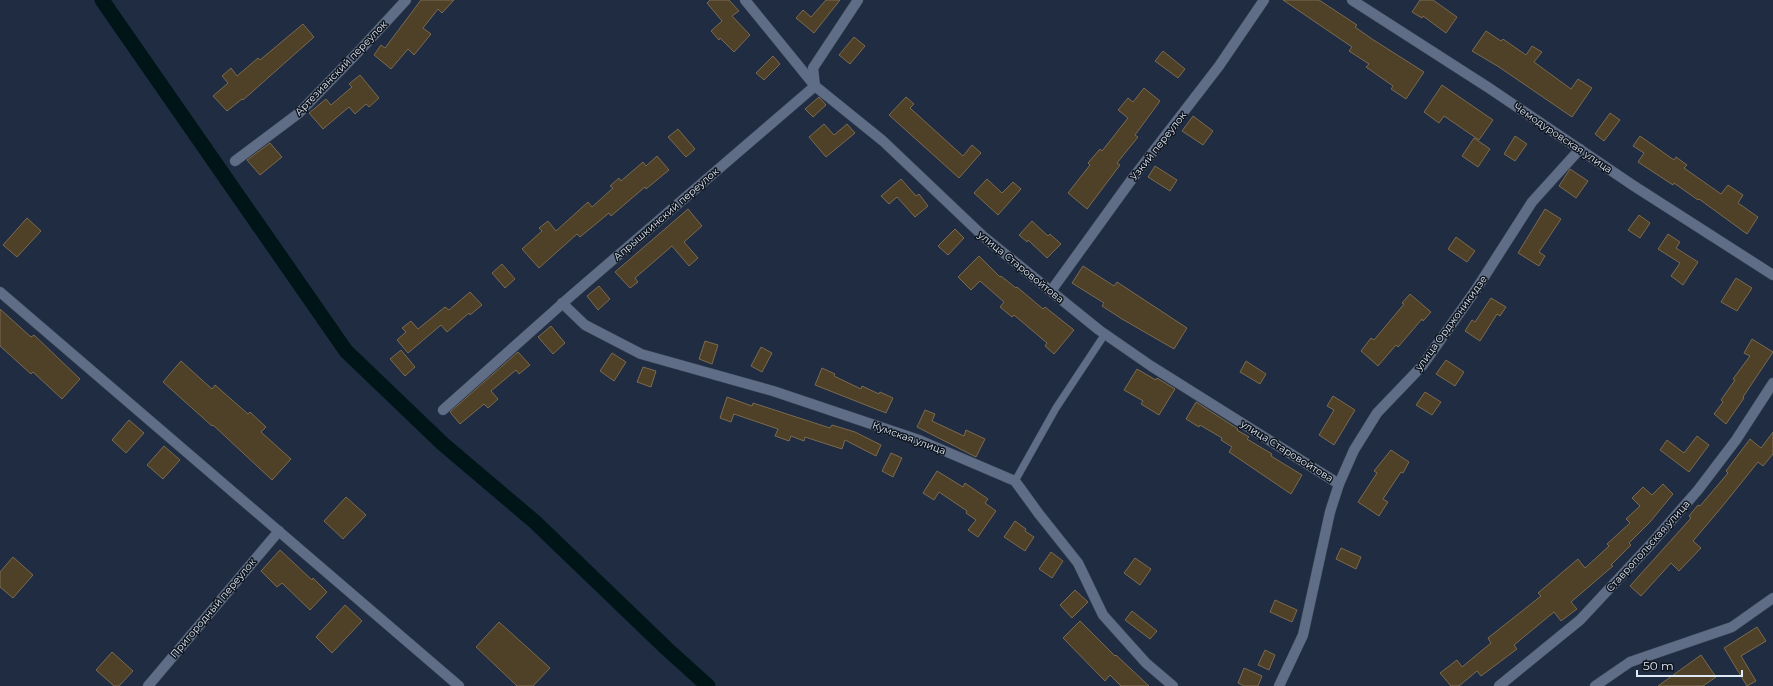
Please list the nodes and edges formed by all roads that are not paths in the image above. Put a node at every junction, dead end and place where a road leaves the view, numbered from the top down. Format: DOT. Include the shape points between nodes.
graph roads {
  1 [pos="406,0"];
  2 [pos="745,0"];
  3 [pos="858,0"];
  4 [pos="1264,0"];
  5 [pos="1352,0"];
  6 [pos="815,86"];
  7 [pos="1580,149"];
  8 [pos="235,161"];
  9 [pos="1773,275"];
  10 [pos="1051,291"];
  11 [pos="0,292"];
  12 [pos="562,303"];
  13 [pos="1104,334"];
  14 [pos="1773,383"];
  15 [pos="443,410"];
  16 [pos="1015,481"];
  17 [pos="1339,484"];
  18 [pos="279,531"];
  19 [pos="1773,598"];
  20 [pos="148,686"];
  21 [pos="459,686"];
  22 [pos="1173,686"];
  23 [pos="1279,686"];
  24 [pos="1499,686"];
  25 [pos="1595,686"];
  1 -- 8 [label="street, Артезианский переулок" via="299,113"];
  2 -- 6 [label="street, улица Старовойтова"];
  3 -- 6 [label="street" via="813,68"];
  4 -- 10 [label="street, Узкий переулок" via="1219,66 1132,179"];
  5 -- 7 [label="street, Чемодуровская улица"];
  6 -- 10 [label="street, улица Старовойтова" via="882,140 984,237"];
  6 -- 12 [label="street, Апрышкинский переулок"];
  7 -- 9 [label="street, Чемодуровская улица"];
  7 -- 17 [label="street, улица Орджоникидзе" via="1532,202 1477,288 1422,366 1377,413 1354,450"];
  10 -- 13 [label="street, улица Старовойтова"];
  11 -- 18 [label="street"];
  12 -- 15 [label="street, Апрышкинский переулок"];
  12 -- 16 [label="street, Кумская улица" via="585,325 641,354 773,391 919,440"];
  13 -- 16 [label="lane" via="1056,408"];
  13 -- 17 [label="street, улица Старовойтова"];
  14 -- 24 [label="street, Ставропольская улица" via="1698,490 1650,545 1580,620"];
  16 -- 22 [label="street" via="1078,563 1103,615 1146,662"];
  17 -- 23 [label="street, улица Орджоникидзе" via="1330,512 1303,635"];
  18 -- 20 [label="street, Пригородный переулок"];
  18 -- 21 [label="street"];
  19 -- 25 [label="street" via="1732,626 1630,662"];
}
